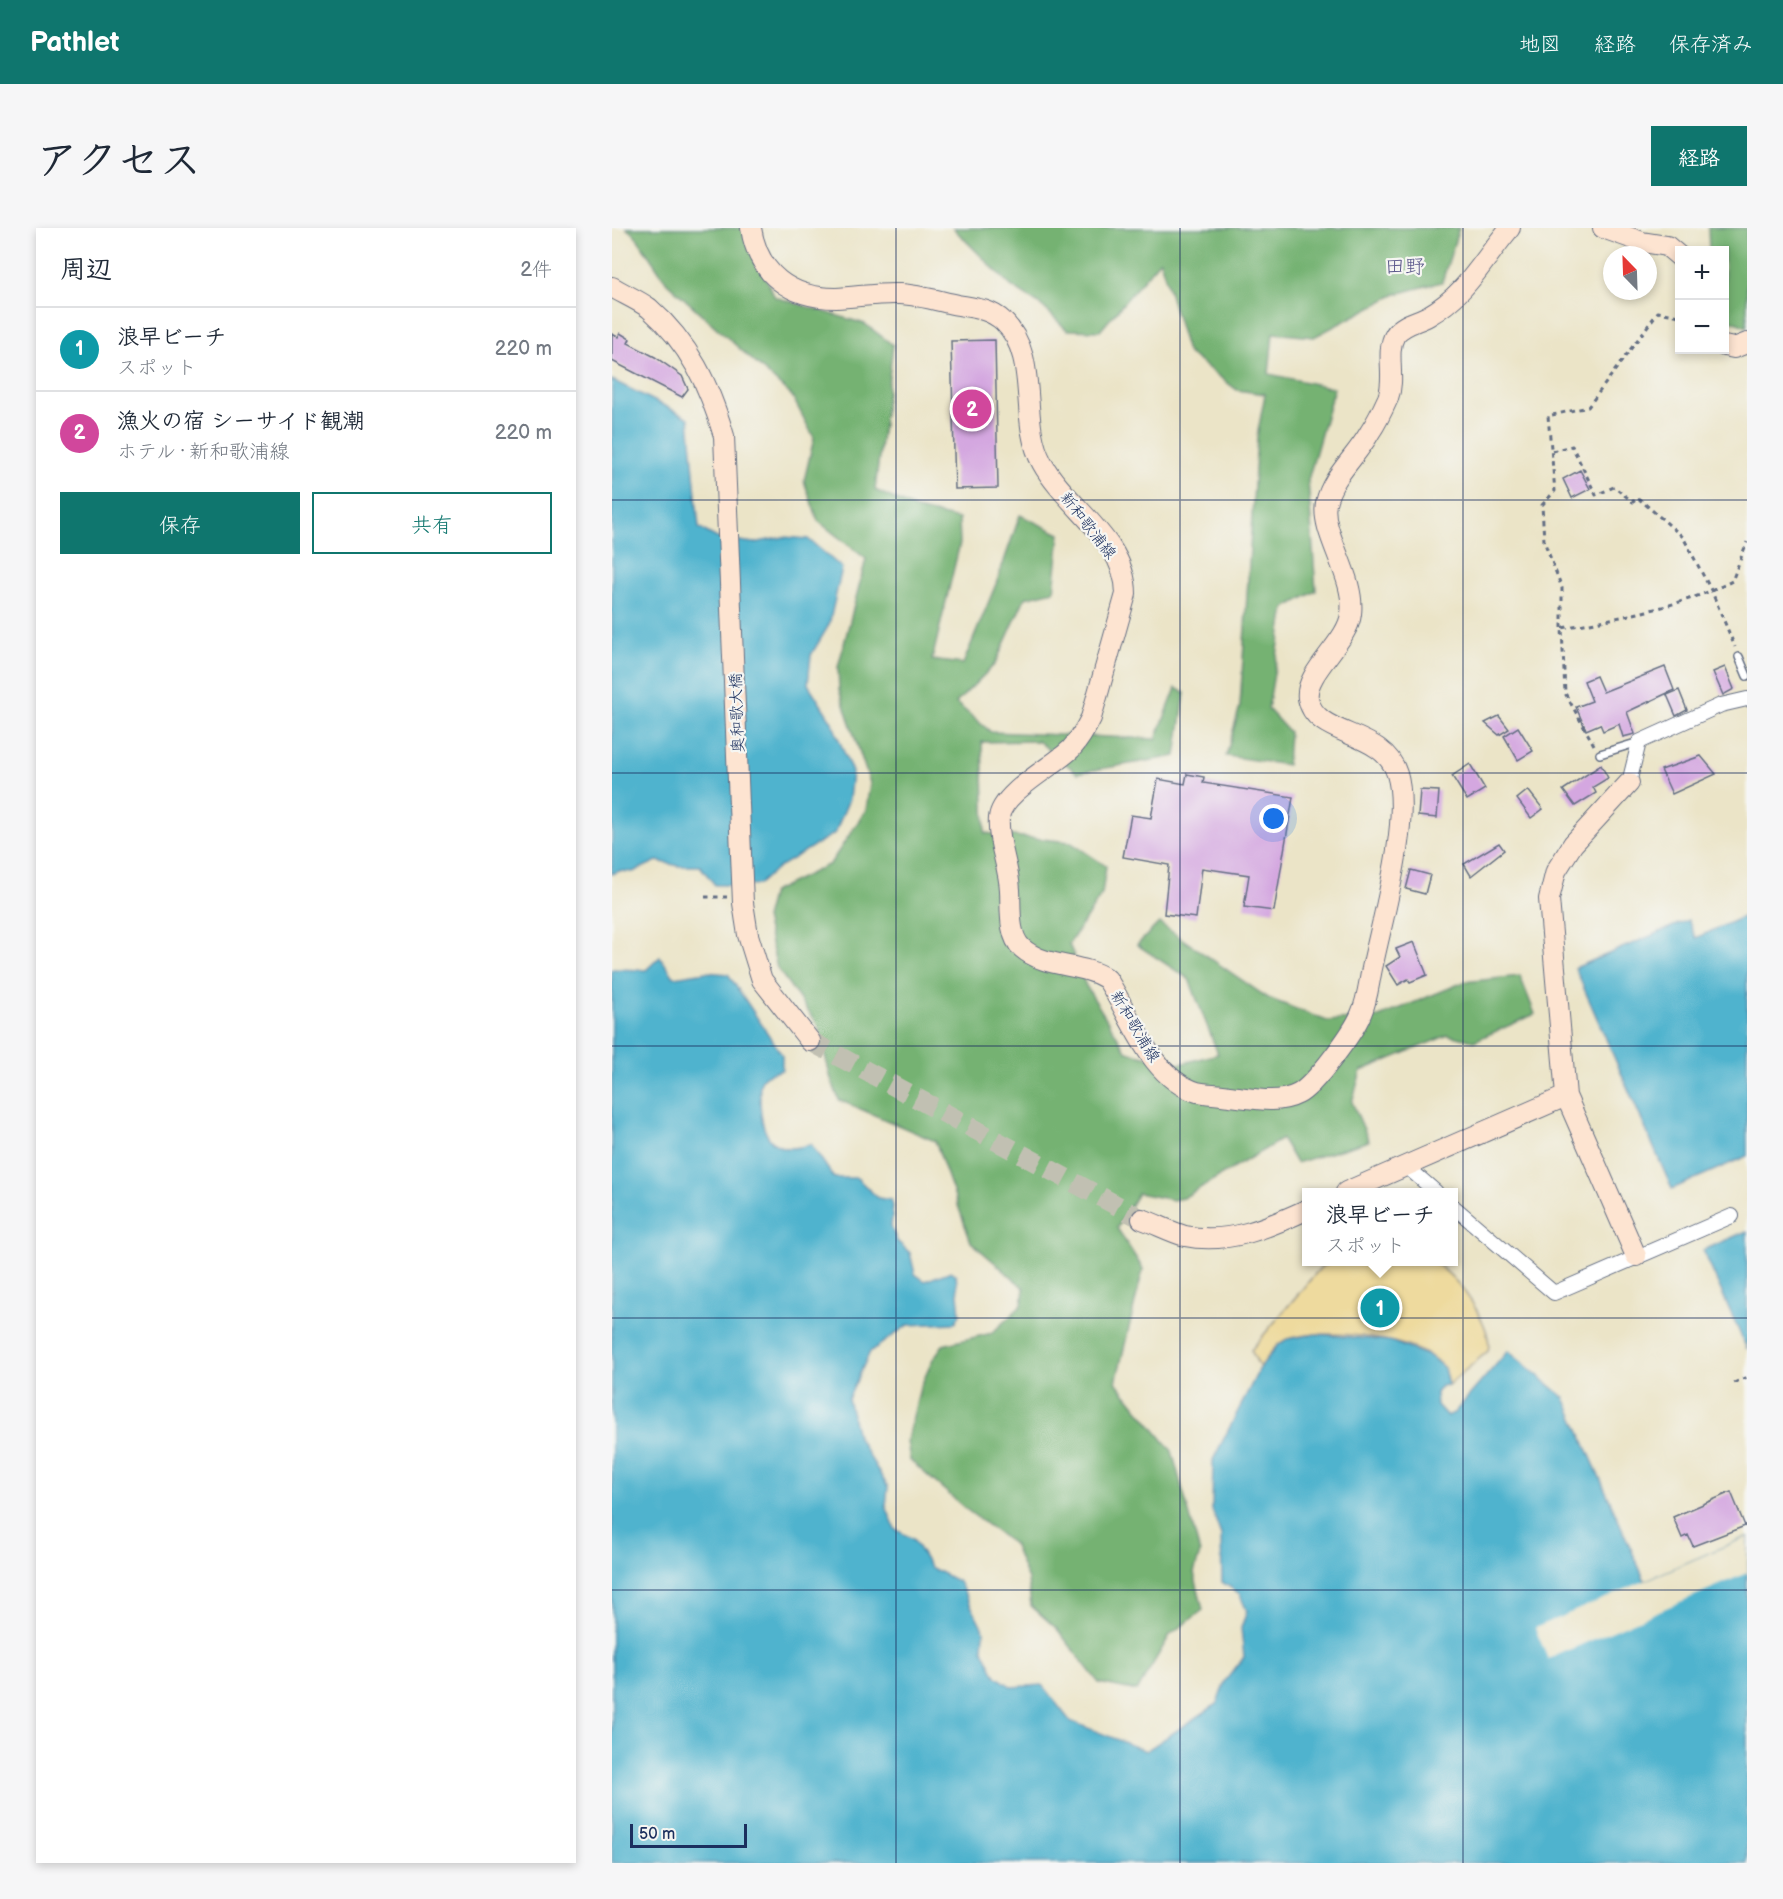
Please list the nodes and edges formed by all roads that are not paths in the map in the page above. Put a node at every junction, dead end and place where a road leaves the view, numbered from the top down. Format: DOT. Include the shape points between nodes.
graph roads {
  1 [pos="751,228"];
  2 [pos="1510,228"];
  3 [pos="1603,228"];
  4 [pos="1675,253"];
  5 [pos="612,287"];
  6 [pos="1747,343"];
  7 [pos="1729,347"];
  8 [pos="1739,657"];
  9 [pos="1747,676"];
  10 [pos="1747,699"];
  11 [pos="1639,741"];
  12 [pos="1600,754"];
  13 [pos="1629,783"];
  14 [pos="810,1041"];
  15 [pos="1566,1096"];
  16 [pos="1406,1166"];
  17 [pos="1355,1188"];
  18 [pos="1432,1188"];
  19 [pos="1458,1210"];
  20 [pos="1302,1212"];
  21 [pos="1732,1216"];
  22 [pos="1142,1219"];
  23 [pos="1636,1256"];
  1 -- 2 [label="main road, 新和歌浦線" via="754,246 770,274 795,290 833,298 900,294 992,311 1006,323 1023,354 1030,426 1041,463 1100,536 1126,577 1126,594 1083,735 1015,793 999,816 1010,875 1012,929 1018,945 1029,954 1058,965 1095,971 1107,979 1149,1050 1174,1081 1197,1092 1273,1101 1296,1096 1310,1086 1361,1015 1400,821 1396,773 1388,757 1381,748 1320,719 1307,695 1351,617 1352,593 1325,507 1330,488 1370,433 1389,395 1393,374 1391,348 1396,334 1466,289"];
  3 -- 4 [label="main road" via="1667,246"];
  5 -- 14 [label="main road, 奥和歌大橋" via="647,307 676,338 712,395 724,436 734,900 762,980"];
  6 -- 7 [label="main road"];
  8 -- 9 [label="lane"];
  10 -- 11 [label="street" via="1721,705"];
  11 -- 12 [label="lane"];
  11 -- 13 [label="street"];
  13 -- 15 [label="main road" via="1573,844 1556,871 1549,899"];
  15 -- 16 [label="main road"];
  15 -- 23 [label="main road"];
  16 -- 17 [label="main road"];
  16 -- 18 [label="street"];
  19 -- 23 [label="street" via="1554,1293"];
  20 -- 22 [label="main road" via="1263,1229 1221,1238 1185,1236"];
  21 -- 23 [label="street"];
}
